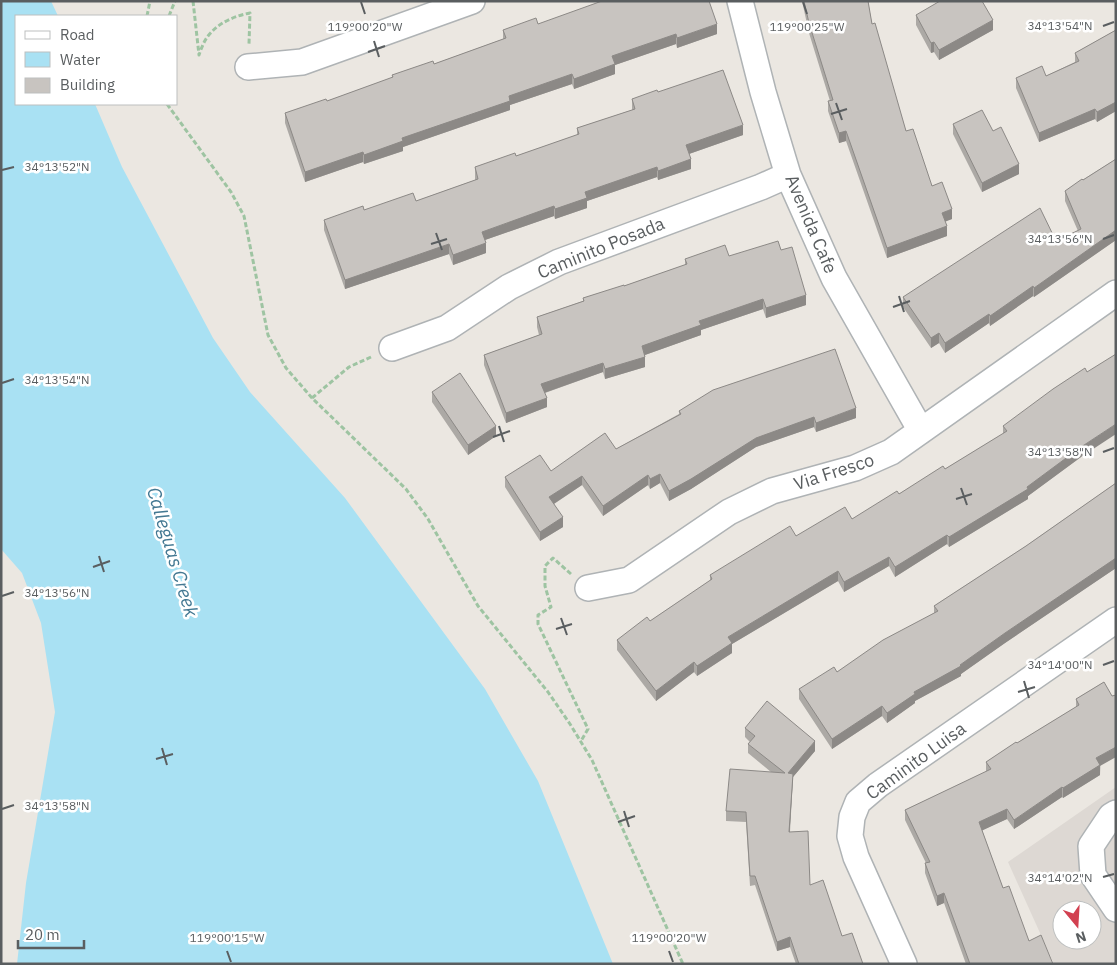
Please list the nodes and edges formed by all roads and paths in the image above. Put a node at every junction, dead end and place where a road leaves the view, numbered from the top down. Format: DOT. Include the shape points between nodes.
graph roads {
  1 [pos="150,1"];
  2 [pos="175,1"];
  3 [pos="193,1"];
  4 [pos="472,1"];
  5 [pos="740,1"];
  6 [pos="147,15"];
  7 [pos="169,15"];
  8 [pos="248,67"];
  9 [pos="168,105"];
  10 [pos="788,175"];
  11 [pos="1116,293"];
  12 [pos="392,348"];
  13 [pos="312,398"];
  14 [pos="921,431"];
  15 [pos="588,588"];
  16 [pos="1116,620"];
  17 [pos="581,742"];
  18 [pos="1116,813"];
  19 [pos="1116,909"];
  20 [pos="683,964"];
  21 [pos="904,964"];
  1 -- 6 [label="path"];
  2 -- 7 [label="path"];
  3 -- 8 [label="path" via="199,55 207,37 219,26 250,13"];
  4 -- 8 [label="street" via="302,62"];
  5 -- 10 [label="street, Avenida Cafe"];
  9 -- 13 [label="path" via="244,216 268,335 286,368"];
  10 -- 12 [label="street, Caminito Posada" via="559,262 509,287 448,328"];
  10 -- 14 [label="street, Avenida Cafe" via="834,278"];
  11 -- 14 [label="street, Via Fresco"];
  12 -- 13 [label="path" via="349,367"];
  13 -- 17 [label="path" via="406,489 428,519 478,606 548,692"];
  14 -- 15 [label="street, Via Fresco" via="891,452 855,468 772,491 729,512 630,580"];
  15 -- 17 [label="path" via="553,558 545,566 545,586 551,607 538,615 538,624 588,729"];
  16 -- 21 [label="street, Caminito Luisa" via="858,802 850,836 856,858"];
  17 -- 20 [label="path"];
  18 -- 19 [label="street" via="1091,846 1092,875"];
}
